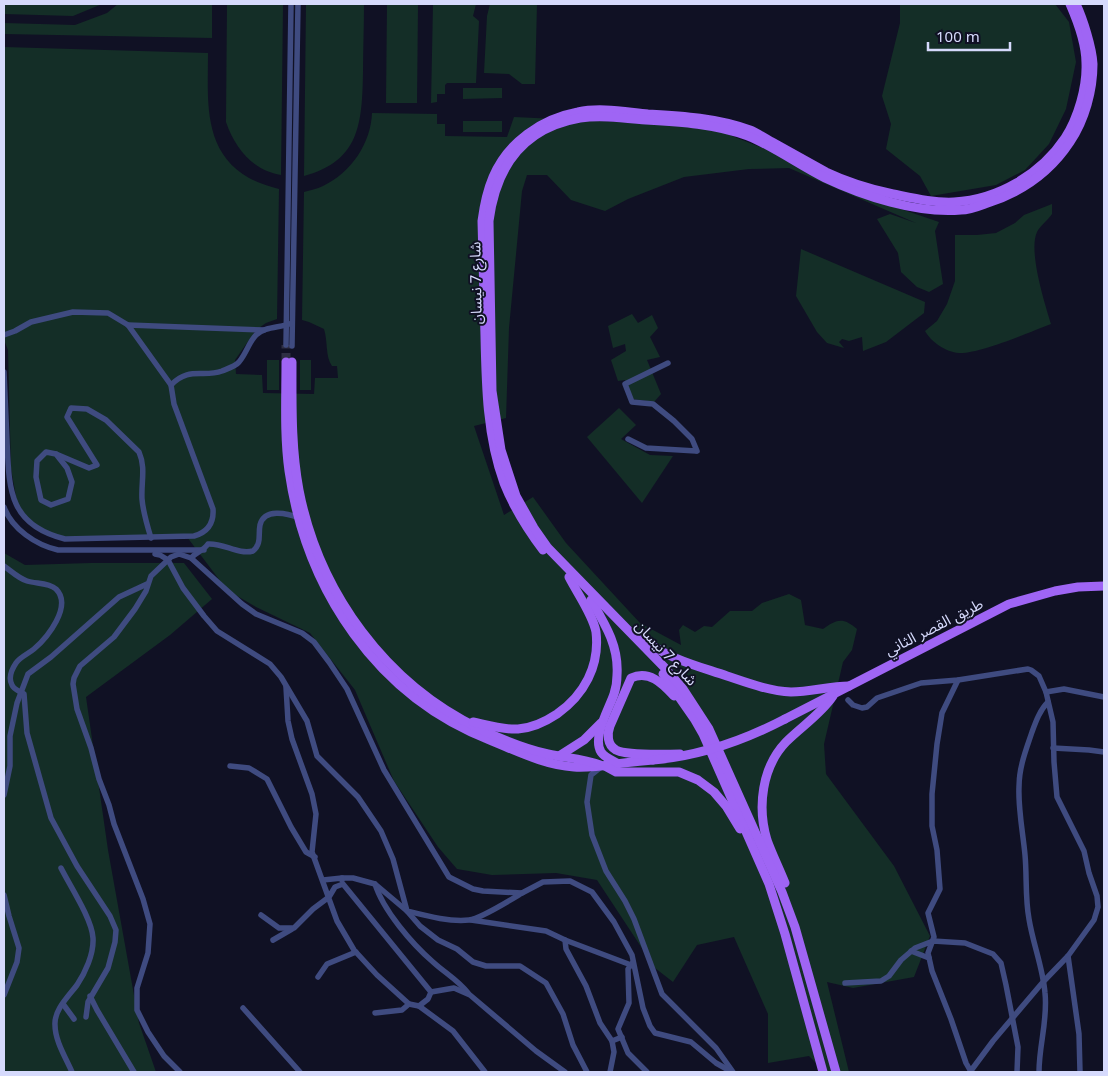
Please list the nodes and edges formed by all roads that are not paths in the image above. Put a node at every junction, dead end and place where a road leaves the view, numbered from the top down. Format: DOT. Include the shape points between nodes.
graph roads {
  1 [pos="291,4"];
  2 [pos="298,4"];
  3 [pos="1070,4"];
  4 [pos="1076,4"];
  5 [pos="290,324"];
  6 [pos="128,325"];
  7 [pos="265,330"];
  8 [pos="4,335"];
  9 [pos="289,345"];
  10 [pos="668,363"];
  11 [pos="4,372"];
  12 [pos="171,385"];
  13 [pos="628,439"];
  14 [pos="56,454"];
  15 [pos="4,507"];
  16 [pos="298,518"];
  17 [pos="152,538"];
  18 [pos="204,550"];
  19 [pos="155,554"];
  20 [pos="191,558"];
  21 [pos="168,560"];
  22 [pos="4,566"];
  23 [pos="569,577"];
  24 [pos="148,583"];
  25 [pos="1104,586"];
  26 [pos="591,600"];
  27 [pos="621,625"];
  28 [pos="958,680"];
  29 [pos="851,686"];
  30 [pos="286,687"];
  31 [pos="20,691"];
  32 [pos="1046,692"];
  33 [pos="833,695"];
  34 [pos="1104,697"];
  35 [pos="848,700"];
  36 [pos="1048,702"];
  37 [pos="604,719"];
  38 [pos="695,720"];
  39 [pos="463,721"];
  40 [pos="1053,748"];
  41 [pos="1104,752"];
  42 [pos="558,756"];
  43 [pos="654,757"];
  44 [pos="617,764"];
  45 [pos="230,766"];
  46 [pos="604,766"];
  47 [pos="4,795"];
  48 [pos="750,842"];
  49 [pos="315,858"];
  50 [pos="61,868"];
  51 [pos="323,880"];
  52 [pos="343,881"];
  53 [pos="375,884"];
  54 [pos="522,893"];
  55 [pos="4,895"];
  56 [pos="329,897"];
  57 [pos="407,911"];
  58 [pos="261,915"];
  59 [pos="471,920"];
  60 [pos="795,927"];
  61 [pos="294,928"];
  62 [pos="273,940"];
  63 [pos="565,940"];
  64 [pos="933,941"];
  65 [pos="910,951"];
  66 [pos="356,952"];
  67 [pos="1068,956"];
  68 [pos="928,958"];
  69 [pos="632,963"];
  70 [pos="318,977"];
  71 [pos="1043,982"];
  72 [pos="845,983"];
  73 [pos="431,992"];
  74 [pos="4,995"];
  75 [pos="470,995"];
  76 [pos="90,996"];
  77 [pos="63,1004"];
  78 [pos="409,1004"];
  79 [pos="419,1006"];
  80 [pos="243,1008"];
  81 [pos="375,1013"];
  82 [pos="86,1017"];
  83 [pos="74,1019"];
  84 [pos="1013,1019"];
  85 [pos="622,1037"];
  86 [pos="612,1041"];
  87 [pos="970,1071"];
  88 [pos="72,1072"];
  89 [pos="134,1072"];
  90 [pos="180,1072"];
  91 [pos="300,1072"];
  92 [pos="484,1072"];
  93 [pos="565,1072"];
  94 [pos="587,1072"];
  95 [pos="610,1072"];
  96 [pos="647,1072"];
  97 [pos="733,1072"];
  98 [pos="823,1072"];
  99 [pos="836,1072"];
  100 [pos="1016,1072"];
  101 [pos="1039,1072"];
  102 [pos="1080,1072"];
  1 -- 5 [label="street"];
  2 -- 5 [label="street"];
  3 -- 23 [label="main road, شارع 7 نيسان" via="1078,22 1086,63 1082,100 1070,131 1039,167 1016,184 973,200 922,200 852,183 751,131 693,116 580,111 544,122 511,148 493,176 482,221 487,399 495,452 511,499 529,532"];
  4 -- 27 [label="main road, شارع 7 نيسان" via="1093,63 1088,101 1076,134 1044,173 1020,190 974,208 926,210 880,199 825,178 749,136 692,122 581,118 547,128 511,159 498,179 488,222 492,391 501,450 516,496 534,528 548,548"];
  5 -- 7 [label="street"];
  5 -- 9 [label="street"];
  6 -- 7 [label="street"];
  6 -- 8 [label="street" via="108,313 72,312 31,322"];
  6 -- 12 [label="street"];
  7 -- 12 [label="street" via="256,335 239,363 220,372 184,376"];
  10 -- 13 [label="street" via="625,384 628,395 632,402 653,404 674,421 692,439 697,451 646,448"];
  11 -- 17 [label="street" via="9,480 15,502 24,516 36,528 64,539"];
  12 -- 17 [label="street" via="174,404 212,504 213,518 210,527 199,535"];
  14 -- 14 [label="street" via="67,468 72,482 68,498 52,505 41,500 36,478 37,460 46,452"];
  14 -- 17 [label="street" via="89,468 97,465 67,418 71,408 87,410 106,420 142,458 143,505"];
  15 -- 18 [label="street" via="20,530 51,548 76,551"];
  16 -- 18 [label="street" via="282,513 265,517 260,524 258,546 253,551 213,544 208,544"];
  16 -- 39 [label="main road" via="286,445 289,362 299,489 309,531 335,592 356,626 386,661 411,684"];
  16 -- 46 [label="main road" via="315,567 336,610 352,633 410,694 473,733 544,762 573,767"];
  18 -- 20 [label="street"];
  19 -- 21 [label="street"];
  20 -- 21 [label="street" via="175,554"];
  20 -- 54 [label="street" via="249,609 302,633 314,642 350,694 384,770 449,877 473,890"];
  21 -- 24 [label="street"];
  21 -- 30 [label="street" via="211,624 223,636 270,664"];
  22 -- 31 [label="street" via="26,581 53,587 62,601 59,617 48,634 35,649 17,661 12,671 10,682"];
  23 -- 26 [label="main road, شارع 7 نيسان"];
  23 -- 39 [label="main road" via="596,632 593,666 582,692 562,710 532,727 517,729"];
  24 -- 31 [label="street" via="120,597 51,658 30,671"];
  24 -- 90 [label="street" via="120,630 80,666 74,678 73,692 99,779 150,924 137,1010 164,1056"];
  25 -- 29 [label="main road, طريق القصر الثاني" via="1055,591 1009,604"];
  26 -- 37 [label="main road" via="608,628 616,660 615,692"];
  26 -- 38 [label="main road, شارع 7 نيسان" via="662,674"];
  27 -- 29 [label="main road" via="667,655 756,686 790,692"];
  27 -- 60 [label="main road, شارع 7 نيسان" via="684,689 709,729"];
  28 -- 32 [label="street" via="1028,669 1039,676"];
  28 -- 35 [label="street" via="907,687 877,698 862,708"];
  28 -- 64 [label="street" via="942,713 932,794 932,826 940,889 928,915"];
  29 -- 33 [label="main road, طريق القصر الثاني"];
  30 -- 49 [label="street" via="292,739 316,814 312,852"];
  30 -- 57 [label="street" via="307,721 317,756 358,797 381,831 393,858"];
  31 -- 47 [label="street" via="10,736 10,766"];
  31 -- 76 [label="street" via="25,698 27,733 51,818 116,930 108,968"];
  32 -- 34 [label="street" via="1064,689"];
  32 -- 36 [label="street"];
  33 -- 43 [label="main road, طريق القصر الثاني, bridge" via="762,731 699,754"];
  33 -- 60 [label="main road" via="825,708 784,744 768,769 762,793 767,839 785,883"];
  36 -- 40 [label="street" via="1053,722"];
  36 -- 71 [label="street" via="1040,712 1022,760 1018,789 1028,916"];
  37 -- 42 [label="main road" via="584,740"];
  37 -- 44 [label="main road" via="599,736 601,752"];
  38 -- 43 [label="main road" via="658,681 645,675 631,678 610,726 609,743 615,750"];
  38 -- 48 [label="main road, شارع 7 نيسان"];
  39 -- 42 [label="main road" via="524,748"];
  40 -- 41 [label="street"];
  40 -- 67 [label="street" via="1057,797 1084,851 1098,902 1094,920"];
  42 -- 46 [label="main road"];
  43 -- 44 [label="main road"];
  44 -- 46 [label="main road"];
  45 -- 49 [label="street" via="249,768 267,779 306,852"];
  46 -- 48 [label="main road" via="616,772 679,772 698,780 726,806"];
  46 -- 97 [label="street" via="591,775 587,802 592,835 606,871 634,919 662,994 716,1048"];
  48 -- 98 [label="main road, شارع 7 نيسان" via="769,884 785,934"];
  49 -- 51 [label="street"];
  50 -- 77 [label="street" via="89,923 93,941 84,972"];
  51 -- 52 [label="street"];
  51 -- 56 [label="street"];
  52 -- 53 [label="street" via="354,878"];
  52 -- 56 [label="street"];
  52 -- 73 [label="street"];
  53 -- 57 [label="street"];
  53 -- 75 [label="street" via="379,898 413,943"];
  54 -- 59 [label="street"];
  54 -- 69 [label="street" via="542,882 570,881 592,892 614,922 632,955"];
  55 -- 74 [label="street" via="19,948"];
  56 -- 61 [label="street"];
  56 -- 66 [label="street" via="337,921"];
  57 -- 59 [label="street"];
  57 -- 94 [label="street" via="438,940 473,962 486,966 520,966 546,983"];
  58 -- 61 [label="street" via="279,928"];
  59 -- 63 [label="street" via="546,931"];
  60 -- 99 [label="main road, شارع 7 نيسان"];
  61 -- 62 [label="street"];
  63 -- 69 [label="street"];
  63 -- 86 [label="street" via="566,949 586,986 600,1023"];
  64 -- 65 [label="street"];
  64 -- 68 [label="street"];
  64 -- 84 [label="street" via="965,943 993,954 1001,963"];
  65 -- 68 [label="street"];
  65 -- 72 [label="street" via="885,979"];
  66 -- 70 [label="street" via="327,964"];
  66 -- 78 [label="street"];
  67 -- 71 [label="street"];
  67 -- 102 [label="street" via="1079,1034"];
  68 -- 87 [label="street"];
  69 -- 85 [label="street" via="628,970 629,1003 618,1029"];
  69 -- 97 [label="street" via="643,1008 655,1033 691,1042 716,1063"];
  71 -- 84 [label="street"];
  71 -- 101 [label="street" via="1046,1012"];
  73 -- 75 [label="street" via="454,988"];
  73 -- 79 [label="street"];
  75 -- 93 [label="street"];
  76 -- 82 [label="street"];
  76 -- 89 [label="street"];
  77 -- 83 [label="street"];
  77 -- 88 [label="street" via="56,1015 55,1026"];
  78 -- 79 [label="street"];
  78 -- 81 [label="street" via="402,1010"];
  79 -- 92 [label="street" via="453,1031"];
  80 -- 91 [label="street"];
  84 -- 87 [label="street"];
  84 -- 100 [label="street" via="1018,1046"];
  85 -- 86 [label="street"];
  85 -- 96 [label="street" via="628,1052"];
  86 -- 95 [label="street" via="614,1052"];
}
